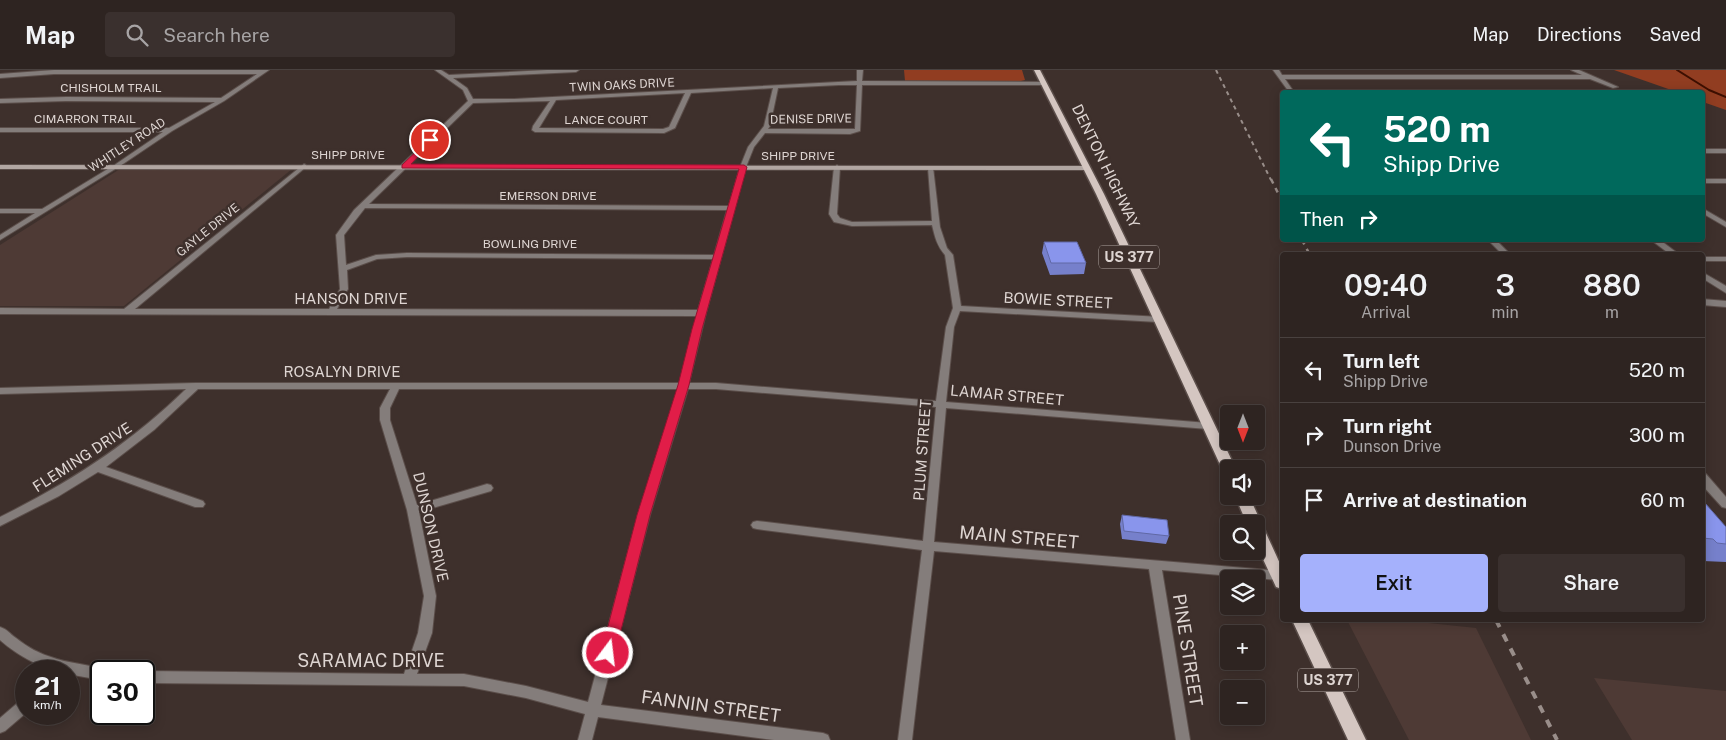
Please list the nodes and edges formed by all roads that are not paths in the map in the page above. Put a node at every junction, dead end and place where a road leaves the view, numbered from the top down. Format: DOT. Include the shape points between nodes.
graph roads {
  1 [pos="438,70"];
  2 [pos="576,70"];
  3 [pos="860,70"];
  4 [pos="1037,70"];
  5 [pos="1276,70"];
  6 [pos="1574,70"];
  7 [pos="56,71"];
  8 [pos="134,71"];
  9 [pos="264,71"];
  10 [pos="0,76"];
  11 [pos="449,77"];
  12 [pos="1280,77"];
  13 [pos="1592,77"];
  14 [pos="859,83"];
  15 [pos="1044,83"];
  16 [pos="776,86"];
  17 [pos="1616,87"];
  18 [pos="1289,90"];
  19 [pos="689,91"];
  20 [pos="554,98"];
  21 [pos="222,100"];
  22 [pos="0,101"];
  23 [pos="471,101"];
  24 [pos="0,130"];
  25 [pos="170,130"];
  26 [pos="764,131"];
  27 [pos="1705,151"];
  28 [pos="1726,151"];
  29 [pos="118,165"];
  30 [pos="304,166"];
  31 [pos="405,166"];
  32 [pos="0,167"];
  33 [pos="744,167"];
  34 [pos="837,167"];
  35 [pos="931,168"];
  36 [pos="1086,168"];
  37 [pos="1705,181"];
  38 [pos="1726,181"];
  39 [pos="363,206"];
  40 [pos="732,208"];
  41 [pos="0,211"];
  42 [pos="44,211"];
  43 [pos="1705,212"];
  44 [pos="1711,216"];
  45 [pos="1726,216"];
  46 [pos="936,223"];
  47 [pos="1726,225"];
  48 [pos="0,238"];
  49 [pos="1494,242"];
  50 [pos="1658,242"];
  51 [pos="1505,252"];
  52 [pos="1672,252"];
  53 [pos="718,257"];
  54 [pos="1705,259"];
  55 [pos="1726,259"];
  56 [pos="343,269"];
  57 [pos="1705,276"];
  58 [pos="1726,290"];
  59 [pos="1705,302"];
  60 [pos="1726,304"];
  61 [pos="957,308"];
  62 [pos="0,311"];
  63 [pos="127,311"];
  64 [pos="332,312"];
  65 [pos="702,313"];
  66 [pos="1158,319"];
  67 [pos="684,385"];
  68 [pos="195,386"];
  69 [pos="396,386"];
  70 [pos="0,391"];
  71 [pos="941,405"];
  72 [pos="1208,426"];
  73 [pos="1225,460"];
  74 [pos="98,468"];
  75 [pos="1705,480"];
  76 [pos="487,488"];
  77 [pos="199,504"];
  78 [pos="1726,504"];
  79 [pos="413,510"];
  80 [pos="0,522"];
  81 [pos="757,526"];
  82 [pos="928,546"];
  83 [pos="1265,546"];
  84 [pos="1155,566"];
  85 [pos="1280,577"];
  86 [pos="1280,579"];
  87 [pos="1301,622"];
  88 [pos="0,632"];
  89 [pos="42,660"];
  90 [pos="155,677"];
  91 [pos="409,678"];
  92 [pos="594,710"];
  93 [pos="15,714"];
  94 [pos="0,727"];
  95 [pos="585,740"];
  96 [pos="823,740"];
  97 [pos="905,740"];
  98 [pos="1184,740"];
  99 [pos="1357,740"];
  1 -- 11 [label="street"];
  2 -- 11 [label="street"];
  3 -- 14 [label="street, DENISE DRIVE"];
  4 -- 15 [label="main road, DENTON HIGHWAY / US 377"];
  5 -- 12 [label="street"];
  6 -- 13 [label="street"];
  7 -- 8 [label="street"];
  7 -- 10 [label="street"];
  8 -- 9 [label="street"];
  9 -- 21 [label="street, WHITLEY ROAD"];
  11 -- 23 [label="street" via="465,89"];
  12 -- 13 [label="street"];
  12 -- 18 [label="street"];
  13 -- 17 [label="street"];
  14 -- 15 [label="street, TWIN OAKS DRIVE"];
  14 -- 16 [label="street, TWIN OAKS DRIVE"];
  14 -- 26 [label="street, DENISE DRIVE" via="859,127 855,132"];
  15 -- 36 [label="main road, DENTON HIGHWAY / US 377"];
  16 -- 19 [label="street, TWIN OAKS DRIVE"];
  16 -- 26 [label="street"];
  19 -- 20 [label="street, TWIN OAKS DRIVE"];
  19 -- 20 [label="street, LANCE COURT" via="672,128 664,131 535,130"];
  20 -- 23 [label="street, TWIN OAKS DRIVE"];
  21 -- 22 [label="street, CHISHOLM TRAIL"];
  21 -- 25 [label="street, WHITLEY ROAD"];
  23 -- 31 [label="street"];
  24 -- 25 [label="street, CIMARRON TRAIL"];
  25 -- 29 [label="street, WHITLEY ROAD"];
  26 -- 33 [label="street" via="751,147"];
  27 -- 28 [label="street"];
  29 -- 30 [label="street, SHIPP DRIVE"];
  29 -- 32 [label="street, SHIPP DRIVE"];
  29 -- 42 [label="street, WHITLEY ROAD"];
  30 -- 31 [label="street, SHIPP DRIVE"];
  30 -- 63 [label="street, GAYLE DRIVE"];
  31 -- 33 [label="street, SHIPP DRIVE"];
  31 -- 39 [label="street"];
  33 -- 34 [label="street, SHIPP DRIVE"];
  33 -- 40 [label="street"];
  34 -- 35 [label="street, SHIPP DRIVE"];
  34 -- 46 [label="street" via="833,214 837,220 852,224"];
  35 -- 36 [label="street, SHIPP DRIVE"];
  35 -- 46 [label="street, PLUM STREET"];
  36 -- 66 [label="main road, DENTON HIGHWAY / US 377"];
  37 -- 38 [label="street"];
  39 -- 40 [label="street, EMERSON DRIVE"];
  39 -- 56 [label="street" via="340,235"];
  40 -- 53 [label="street"];
  41 -- 42 [label="street"];
  42 -- 48 [label="street, WHITLEY ROAD"];
  43 -- 44 [label="street"];
  44 -- 45 [label="street"];
  44 -- 47 [label="street"];
  46 -- 61 [label="street, PLUM STREET" via="944,252 949,255"];
  49 -- 51 [label="street"];
  50 -- 52 [label="street"];
  53 -- 56 [label="street, BOWLING DRIVE" via="407,255 376,257"];
  53 -- 65 [label="street"];
  54 -- 55 [label="street"];
  56 -- 64 [label="street" via="344,289"];
  57 -- 58 [label="street"];
  59 -- 60 [label="street"];
  61 -- 66 [label="street, BOWIE STREET"];
  61 -- 71 [label="street, PLUM STREET" via="950,327"];
  62 -- 63 [label="street, HANSON DRIVE"];
  63 -- 64 [label="street, HANSON DRIVE"];
  64 -- 65 [label="street, HANSON DRIVE"];
  65 -- 67 [label="street"];
  66 -- 72 [label="main road, DENTON HIGHWAY / US 377"];
  67 -- 69 [label="street, ROSALYN DRIVE"];
  67 -- 71 [label="street, LAMAR STREET"];
  67 -- 92 [label="street" via="644,515"];
  68 -- 69 [label="street, ROSALYN DRIVE"];
  68 -- 70 [label="street, ROSALYN DRIVE"];
  68 -- 74 [label="street, FLEMING DRIVE" via="162,420"];
  69 -- 79 [label="street, DUNSON DRIVE" via="385,408 385,420"];
  71 -- 72 [label="street, LAMAR STREET"];
  71 -- 82 [label="street, PLUM STREET"];
  72 -- 73 [label="main road, DENTON HIGHWAY / US 377"];
  74 -- 77 [label="street"];
  74 -- 80 [label="street, FLEMING DRIVE"];
  75 -- 78 [label="street"];
  76 -- 79 [label="street"];
  79 -- 91 [label="street, DUNSON DRIVE" via="430,596 425,633"];
  81 -- 82 [label="street, MAIN STREET"];
  82 -- 84 [label="street, MAIN STREET"];
  82 -- 97 [label="street, PLUM STREET"];
  83 -- 85 [label="main road"];
  84 -- 86 [label="street, MAIN STREET"];
  84 -- 98 [label="street, PINE STREET"];
  87 -- 99 [label="main road, US 377"];
  88 -- 89 [label="street" via="16,648"];
  90 -- 91 [label="street, SARAMAC DRIVE"];
  91 -- 92 [label="street, SARAMAC DRIVE" via="464,680"];
  92 -- 95 [label="street"];
  92 -- 96 [label="street, FANNIN STREET"];
  93 -- 94 [label="street"];
}
